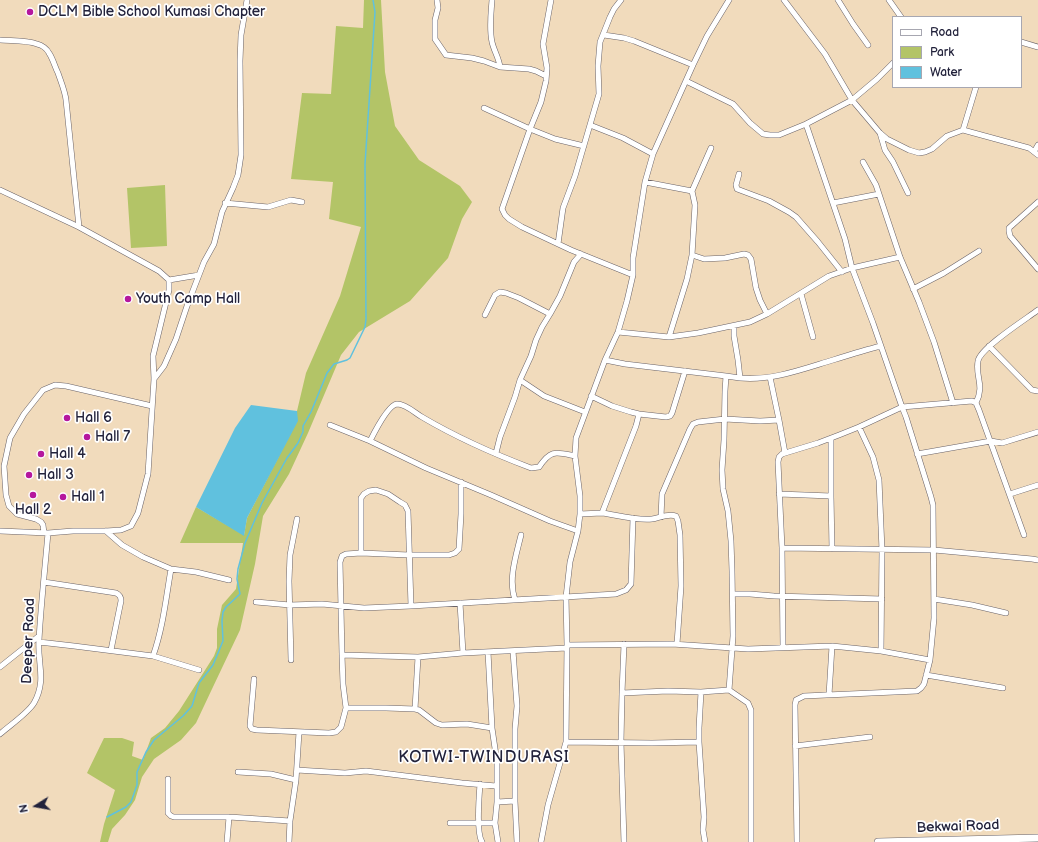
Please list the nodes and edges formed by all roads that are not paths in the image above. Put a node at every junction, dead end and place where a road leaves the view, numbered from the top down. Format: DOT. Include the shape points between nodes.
graph roads {
  1 [pos="247,0"];
  2 [pos="437,0"];
  3 [pos="492,0"];
  4 [pos="551,0"];
  5 [pos="729,0"];
  6 [pos="784,0"];
  7 [pos="838,0"];
  8 [pos="890,0"];
  9 [pos="618,1"];
  10 [pos="900,16"];
  11 [pos="604,34"];
  12 [pos="0,40"];
  13 [pos="1022,42"];
  14 [pos="868,45"];
  15 [pos="1038,47"];
  16 [pos="892,64"];
  17 [pos="693,65"];
  18 [pos="500,66"];
  19 [pos="546,76"];
  20 [pos="686,81"];
  21 [pos="976,88"];
  22 [pos="852,100"];
  23 [pos="484,108"];
  24 [pos="806,124"];
  25 [pos="590,125"];
  26 [pos="530,129"];
  27 [pos="963,130"];
  28 [pos="880,133"];
  29 [pos="1038,145"];
  30 [pos="584,146"];
  31 [pos="711,148"];
  32 [pos="653,154"];
  33 [pos="1036,154"];
  34 [pos="863,162"];
  35 [pos="739,174"];
  36 [pos="645,182"];
  37 [pos="0,190"];
  38 [pos="692,192"];
  39 [pos="908,193"];
  40 [pos="879,194"];
  41 [pos="302,202"];
  42 [pos="1038,202"];
  43 [pos="225,203"];
  44 [pos="833,203"];
  45 [pos="79,227"];
  46 [pos="558,244"];
  47 [pos="571,250"];
  48 [pos="979,251"];
  49 [pos="581,254"];
  50 [pos="692,255"];
  51 [pos="900,257"];
  52 [pos="574,262"];
  53 [pos="852,268"];
  54 [pos="1038,269"];
  55 [pos="842,272"];
  56 [pos="199,275"];
  57 [pos="633,275"];
  58 [pos="169,280"];
  59 [pos="913,289"];
  60 [pos="801,294"];
  61 [pos="1038,310"];
  62 [pos="550,314"];
  63 [pos="767,314"];
  64 [pos="485,315"];
  65 [pos="734,326"];
  66 [pos="618,332"];
  67 [pos="669,337"];
  68 [pos="813,337"];
  69 [pos="881,346"];
  70 [pos="989,346"];
  71 [pos="605,360"];
  72 [pos="685,371"];
  73 [pos="726,376"];
  74 [pos="770,377"];
  75 [pos="740,378"];
  76 [pos="154,379"];
  77 [pos="520,380"];
  78 [pos="1038,390"];
  79 [pos="591,396"];
  80 [pos="953,403"];
  81 [pos="976,403"];
  82 [pos="152,406"];
  83 [pos="902,408"];
  84 [pos="585,412"];
  85 [pos="639,414"];
  86 [pos="725,419"];
  87 [pos="779,420"];
  88 [pos="330,425"];
  89 [pos="859,427"];
  90 [pos="1038,432"];
  91 [pos="831,438"];
  92 [pos="370,441"];
  93 [pos="991,441"];
  94 [pos="496,453"];
  95 [pos="785,453"];
  96 [pos="917,454"];
  97 [pos="575,456"];
  98 [pos="461,482"];
  99 [pos="1038,484"];
  100 [pos="779,494"];
  101 [pos="1010,494"];
  102 [pos="831,496"];
  103 [pos="602,513"];
  104 [pos="580,514"];
  105 [pos="661,517"];
  106 [pos="633,518"];
  107 [pos="297,519"];
  108 [pos="1,531"];
  109 [pos="106,531"];
  110 [pos="578,531"];
  111 [pos="46,533"];
  112 [pos="521,535"];
  113 [pos="1024,535"];
  114 [pos="782,548"];
  115 [pos="832,549"];
  116 [pos="882,550"];
  117 [pos="934,550"];
  118 [pos="361,553"];
  119 [pos="410,555"];
  120 [pos="1038,560"];
  121 [pos="171,569"];
  122 [pos="229,580"];
  123 [pos="44,582"];
  124 [pos="733,594"];
  125 [pos="783,596"];
  126 [pos="566,597"];
  127 [pos="882,599"];
  128 [pos="934,599"];
  129 [pos="515,600"];
  130 [pos="256,602"];
  131 [pos="460,603"];
  132 [pos="290,605"];
  133 [pos="341,606"];
  134 [pos="411,606"];
  135 [pos="1006,613"];
  136 [pos="39,636"];
  137 [pos="38,642"];
  138 [pos="624,644"];
  139 [pos="677,644"];
  140 [pos="567,646"];
  141 [pos="832,646"];
  142 [pos="783,647"];
  143 [pos="732,648"];
  144 [pos="111,650"];
  145 [pos="881,650"];
  146 [pos="513,651"];
  147 [pos="488,652"];
  148 [pos="463,653"];
  149 [pos="342,655"];
  150 [pos="154,656"];
  151 [pos="418,657"];
  152 [pos="291,660"];
  153 [pos="930,660"];
  154 [pos="0,667"];
  155 [pos="199,670"];
  156 [pos="926,675"];
  157 [pos="254,679"];
  158 [pos="1003,688"];
  159 [pos="729,690"];
  160 [pos="701,692"];
  161 [pos="622,693"];
  162 [pos="828,696"];
  163 [pos="346,708"];
  164 [pos="416,709"];
  165 [pos="492,728"];
  166 [pos="299,732"];
  167 [pos="0,734"];
  168 [pos="870,737"];
  169 [pos="566,742"];
  170 [pos="621,742"];
  171 [pos="699,742"];
  172 [pos="795,746"];
  173 [pos="296,770"];
  174 [pos="238,772"];
  175 [pos="168,779"];
  176 [pos="296,780"];
  177 [pos="480,784"];
  178 [pos="496,786"];
  179 [pos="515,801"];
  180 [pos="497,802"];
  181 [pos="229,817"];
  182 [pos="290,821"];
  183 [pos="450,823"];
  184 [pos="479,823"];
  185 [pos="494,823"];
  186 [pos="1038,838"];
  187 [pos="1016,840"];
  188 [pos="227,842"];
  189 [pos="289,842"];
  190 [pos="482,842"];
  191 [pos="498,842"];
  192 [pos="517,842"];
  193 [pos="541,842"];
  194 [pos="624,842"];
  195 [pos="705,842"];
  196 [pos="751,842"];
  197 [pos="797,842"];
  198 [pos="878,842"];
  1 -- 43 [label="street" via="240,61 241,154 238,175"];
  2 -- 18 [label="street" via="435,39 446,55 478,59"];
  3 -- 18 [label="street" via="490,26"];
  4 -- 19 [label="street" via="543,44"];
  5 -- 17 [label="street"];
  6 -- 22 [label="street" via="825,54"];
  7 -- 14 [label="street"];
  8 -- 10 [label="street"];
  9 -- 11 [label="street"];
  11 -- 17 [label="street" via="634,41"];
  11 -- 25 [label="street" via="599,54 599,94"];
  12 -- 45 [label="street" via="30,41 44,47 52,59 66,100"];
  13 -- 15 [label="street"];
  16 -- 22 [label="street"];
  17 -- 20 [label="street"];
  18 -- 19 [label="street" via="529,69"];
  19 -- 26 [label="street" via="541,102"];
  20 -- 24 [label="street" via="733,104 763,134 779,134"];
  20 -- 32 [label="street"];
  21 -- 27 [label="street"];
  22 -- 24 [label="street"];
  22 -- 28 [label="street"];
  23 -- 26 [label="street"];
  24 -- 44 [label="street"];
  25 -- 30 [label="street"];
  25 -- 32 [label="street"];
  26 -- 30 [label="street" via="555,139"];
  26 -- 46 [label="street" via="502,209 509,219"];
  27 -- 28 [label="street" via="947,136 932,149 919,153 887,139"];
  27 -- 33 [label="street" via="1029,148"];
  28 -- 39 [label="street"];
  29 -- 33 [label="street"];
  30 -- 46 [label="street" via="564,208"];
  31 -- 38 [label="street"];
  32 -- 36 [label="street"];
  34 -- 40 [label="street"];
  35 -- 55 [label="street" via="737,189 792,214"];
  36 -- 38 [label="street"];
  36 -- 57 [label="street" via="633,258"];
  37 -- 45 [label="street"];
  38 -- 50 [label="street" via="695,205"];
  40 -- 44 [label="street"];
  40 -- 51 [label="street"];
  41 -- 43 [label="street" via="290,200 268,207"];
  42 -- 54 [label="street" via="1009,228 1009,231 1010,236"];
  43 -- 56 [label="street" via="214,244"];
  44 -- 53 [label="street"];
  45 -- 58 [label="street" via="160,271"];
  46 -- 47 [label="street"];
  47 -- 49 [label="street"];
  47 -- 52 [label="street"];
  48 -- 59 [label="street"];
  49 -- 52 [label="street"];
  49 -- 57 [label="street"];
  50 -- 63 [label="street" via="704,259 748,255 756,288"];
  50 -- 67 [label="street"];
  51 -- 53 [label="street"];
  51 -- 59 [label="street"];
  52 -- 62 [label="street"];
  53 -- 55 [label="street"];
  53 -- 69 [label="street"];
  55 -- 60 [label="street" via="830,276"];
  56 -- 58 [label="street"];
  56 -- 76 [label="street" via="176,339 164,366"];
  57 -- 66 [label="street"];
  58 -- 76 [label="street" via="169,290 153,356"];
  59 -- 80 [label="street" via="934,342"];
  60 -- 63 [label="street"];
  60 -- 68 [label="street"];
  61 -- 70 [label="street"];
  62 -- 64 [label="street" via="519,298 500,292 495,295"];
  62 -- 77 [label="street"];
  63 -- 65 [label="street"];
  65 -- 67 [label="street"];
  65 -- 75 [label="street"];
  66 -- 67 [label="street"];
  66 -- 71 [label="street"];
  69 -- 74 [label="street"];
  69 -- 83 [label="street"];
  70 -- 78 [label="street" via="1032,390"];
  70 -- 81 [label="street" via="978,360 980,397"];
  71 -- 72 [label="street"];
  71 -- 79 [label="street"];
  72 -- 73 [label="street"];
  72 -- 85 [label="street" via="670,416"];
  73 -- 75 [label="street"];
  73 -- 86 [label="street"];
  74 -- 75 [label="street"];
  74 -- 87 [label="street"];
  76 -- 82 [label="street"];
  77 -- 84 [label="street" via="544,396"];
  77 -- 94 [label="street"];
  79 -- 84 [label="street"];
  79 -- 85 [label="street"];
  80 -- 81 [label="street"];
  80 -- 83 [label="street"];
  81 -- 93 [label="street"];
  82 -- 109 [label="street" via="148,474 138,513 131,526"];
  82 -- 111 [label="street" via="66,386 55,385 44,390 24,414 10,438 4,466 9,506 17,514 41,522"];
  83 -- 89 [label="street"];
  83 -- 96 [label="street"];
  84 -- 97 [label="street" via="576,438"];
  85 -- 103 [label="street"];
  86 -- 87 [label="street"];
  86 -- 105 [label="street" via="693,424 662,494"];
  86 -- 124 [label="street" via="722,479 731,541"];
  87 -- 95 [label="street"];
  88 -- 92 [label="street"];
  89 -- 91 [label="street"];
  89 -- 116 [label="street" via="873,457 879,480"];
  90 -- 93 [label="street" via="1002,443"];
  91 -- 95 [label="street"];
  91 -- 102 [label="street"];
  92 -- 94 [label="street" via="381,420 396,404"];
  92 -- 98 [label="street"];
  93 -- 96 [label="street"];
  93 -- 101 [label="street"];
  94 -- 97 [label="street" via="531,468 539,467 550,454"];
  95 -- 100 [label="street" via="779,457 778,462"];
  96 -- 117 [label="street" via="933,505"];
  97 -- 104 [label="street"];
  98 -- 110 [label="street"];
  98 -- 119 [label="street" via="459,549 449,555"];
  99 -- 101 [label="street"];
  100 -- 102 [label="street"];
  100 -- 114 [label="street"];
  101 -- 113 [label="street"];
  102 -- 115 [label="street"];
  103 -- 104 [label="street"];
  103 -- 106 [label="street"];
  104 -- 110 [label="street"];
  105 -- 106 [label="street" via="644,520"];
  105 -- 139 [label="street" via="676,516 680,536 681,586"];
  106 -- 126 [label="street" via="631,584 626,590 616,594"];
  107 -- 132 [label="street" via="290,555"];
  108 -- 111 [label="street"];
  109 -- 111 [label="street"];
  109 -- 121 [label="street" via="122,545"];
  110 -- 126 [label="street" via="570,562"];
  111 -- 123 [label="street, Deeper Road"];
  112 -- 129 [label="street" via="513,567 512,592"];
  114 -- 115 [label="street"];
  114 -- 125 [label="street"];
  115 -- 116 [label="street"];
  116 -- 117 [label="street"];
  116 -- 127 [label="street"];
  117 -- 120 [label="street"];
  117 -- 128 [label="street"];
  118 -- 119 [label="street"];
  118 -- 119 [label="street" via="360,498 369,491 376,490 388,494 408,511"];
  118 -- 133 [label="street" via="342,556"];
  119 -- 134 [label="street"];
  121 -- 122 [label="street"];
  121 -- 150 [label="street"];
  123 -- 136 [label="street, Deeper Road"];
  123 -- 144 [label="street" via="119,595 121,602"];
  124 -- 125 [label="street"];
  124 -- 143 [label="street"];
  125 -- 127 [label="street"];
  125 -- 142 [label="street"];
  126 -- 129 [label="street"];
  126 -- 140 [label="street"];
  127 -- 145 [label="street"];
  128 -- 135 [label="street"];
  128 -- 153 [label="street"];
  129 -- 131 [label="street"];
  130 -- 132 [label="street"];
  131 -- 134 [label="street"];
  131 -- 148 [label="street"];
  132 -- 133 [label="street"];
  132 -- 152 [label="street"];
  133 -- 134 [label="street"];
  133 -- 149 [label="street"];
  136 -- 137 [label="street, Deeper Road"];
  136 -- 154 [label="street"];
  137 -- 144 [label="street"];
  137 -- 167 [label="street, Deeper Road" via="42,677 34,704"];
  138 -- 139 [label="street"];
  138 -- 140 [label="street"];
  138 -- 161 [label="street"];
  139 -- 143 [label="street"];
  140 -- 146 [label="street"];
  140 -- 169 [label="street"];
  141 -- 142 [label="street"];
  141 -- 145 [label="street"];
  141 -- 162 [label="street"];
  142 -- 143 [label="street"];
  143 -- 159 [label="street"];
  144 -- 150 [label="street"];
  145 -- 153 [label="street"];
  146 -- 147 [label="street"];
  146 -- 179 [label="street" via="517,706"];
  147 -- 148 [label="street"];
  147 -- 165 [label="street"];
  148 -- 151 [label="street"];
  149 -- 151 [label="street"];
  149 -- 163 [label="street"];
  150 -- 155 [label="street"];
  151 -- 164 [label="street"];
  153 -- 156 [label="street"];
  156 -- 158 [label="street"];
  156 -- 162 [label="street" via="924,684 917,691"];
  157 -- 166 [label="street" via="250,726 252,729"];
  159 -- 160 [label="street"];
  159 -- 196 [label="street" via="748,704 751,710"];
  160 -- 161 [label="street"];
  160 -- 171 [label="street"];
  161 -- 170 [label="street"];
  162 -- 172 [label="street" via="804,696 796,700"];
  163 -- 164 [label="street"];
  163 -- 166 [label="street" via="341,727 336,732"];
  164 -- 165 [label="street" via="442,725 467,724"];
  165 -- 178 [label="street" via="497,762"];
  166 -- 173 [label="street"];
  168 -- 172 [label="street"];
  169 -- 170 [label="street"];
  169 -- 193 [label="street" via="548,805"];
  170 -- 171 [label="street"];
  170 -- 194 [label="street"];
  171 -- 195 [label="street"];
  172 -- 197 [label="street"];
  173 -- 176 [label="street"];
  173 -- 177 [label="street" via="366,772"];
  174 -- 176 [label="street" via="270,774"];
  175 -- 181 [label="street" via="168,813 171,816"];
  176 -- 182 [label="street"];
  177 -- 178 [label="street"];
  177 -- 184 [label="street"];
  178 -- 180 [label="street"];
  179 -- 180 [label="street"];
  179 -- 192 [label="street"];
  180 -- 185 [label="street"];
  181 -- 182 [label="street"];
  181 -- 188 [label="street"];
  182 -- 189 [label="street"];
  183 -- 184 [label="street"];
  184 -- 185 [label="street"];
  184 -- 190 [label="street"];
  185 -- 191 [label="street"];
  186 -- 187 [label="highway, Bekwai Road"];
  187 -- 198 [label="highway, Bekwai Road"];
}
